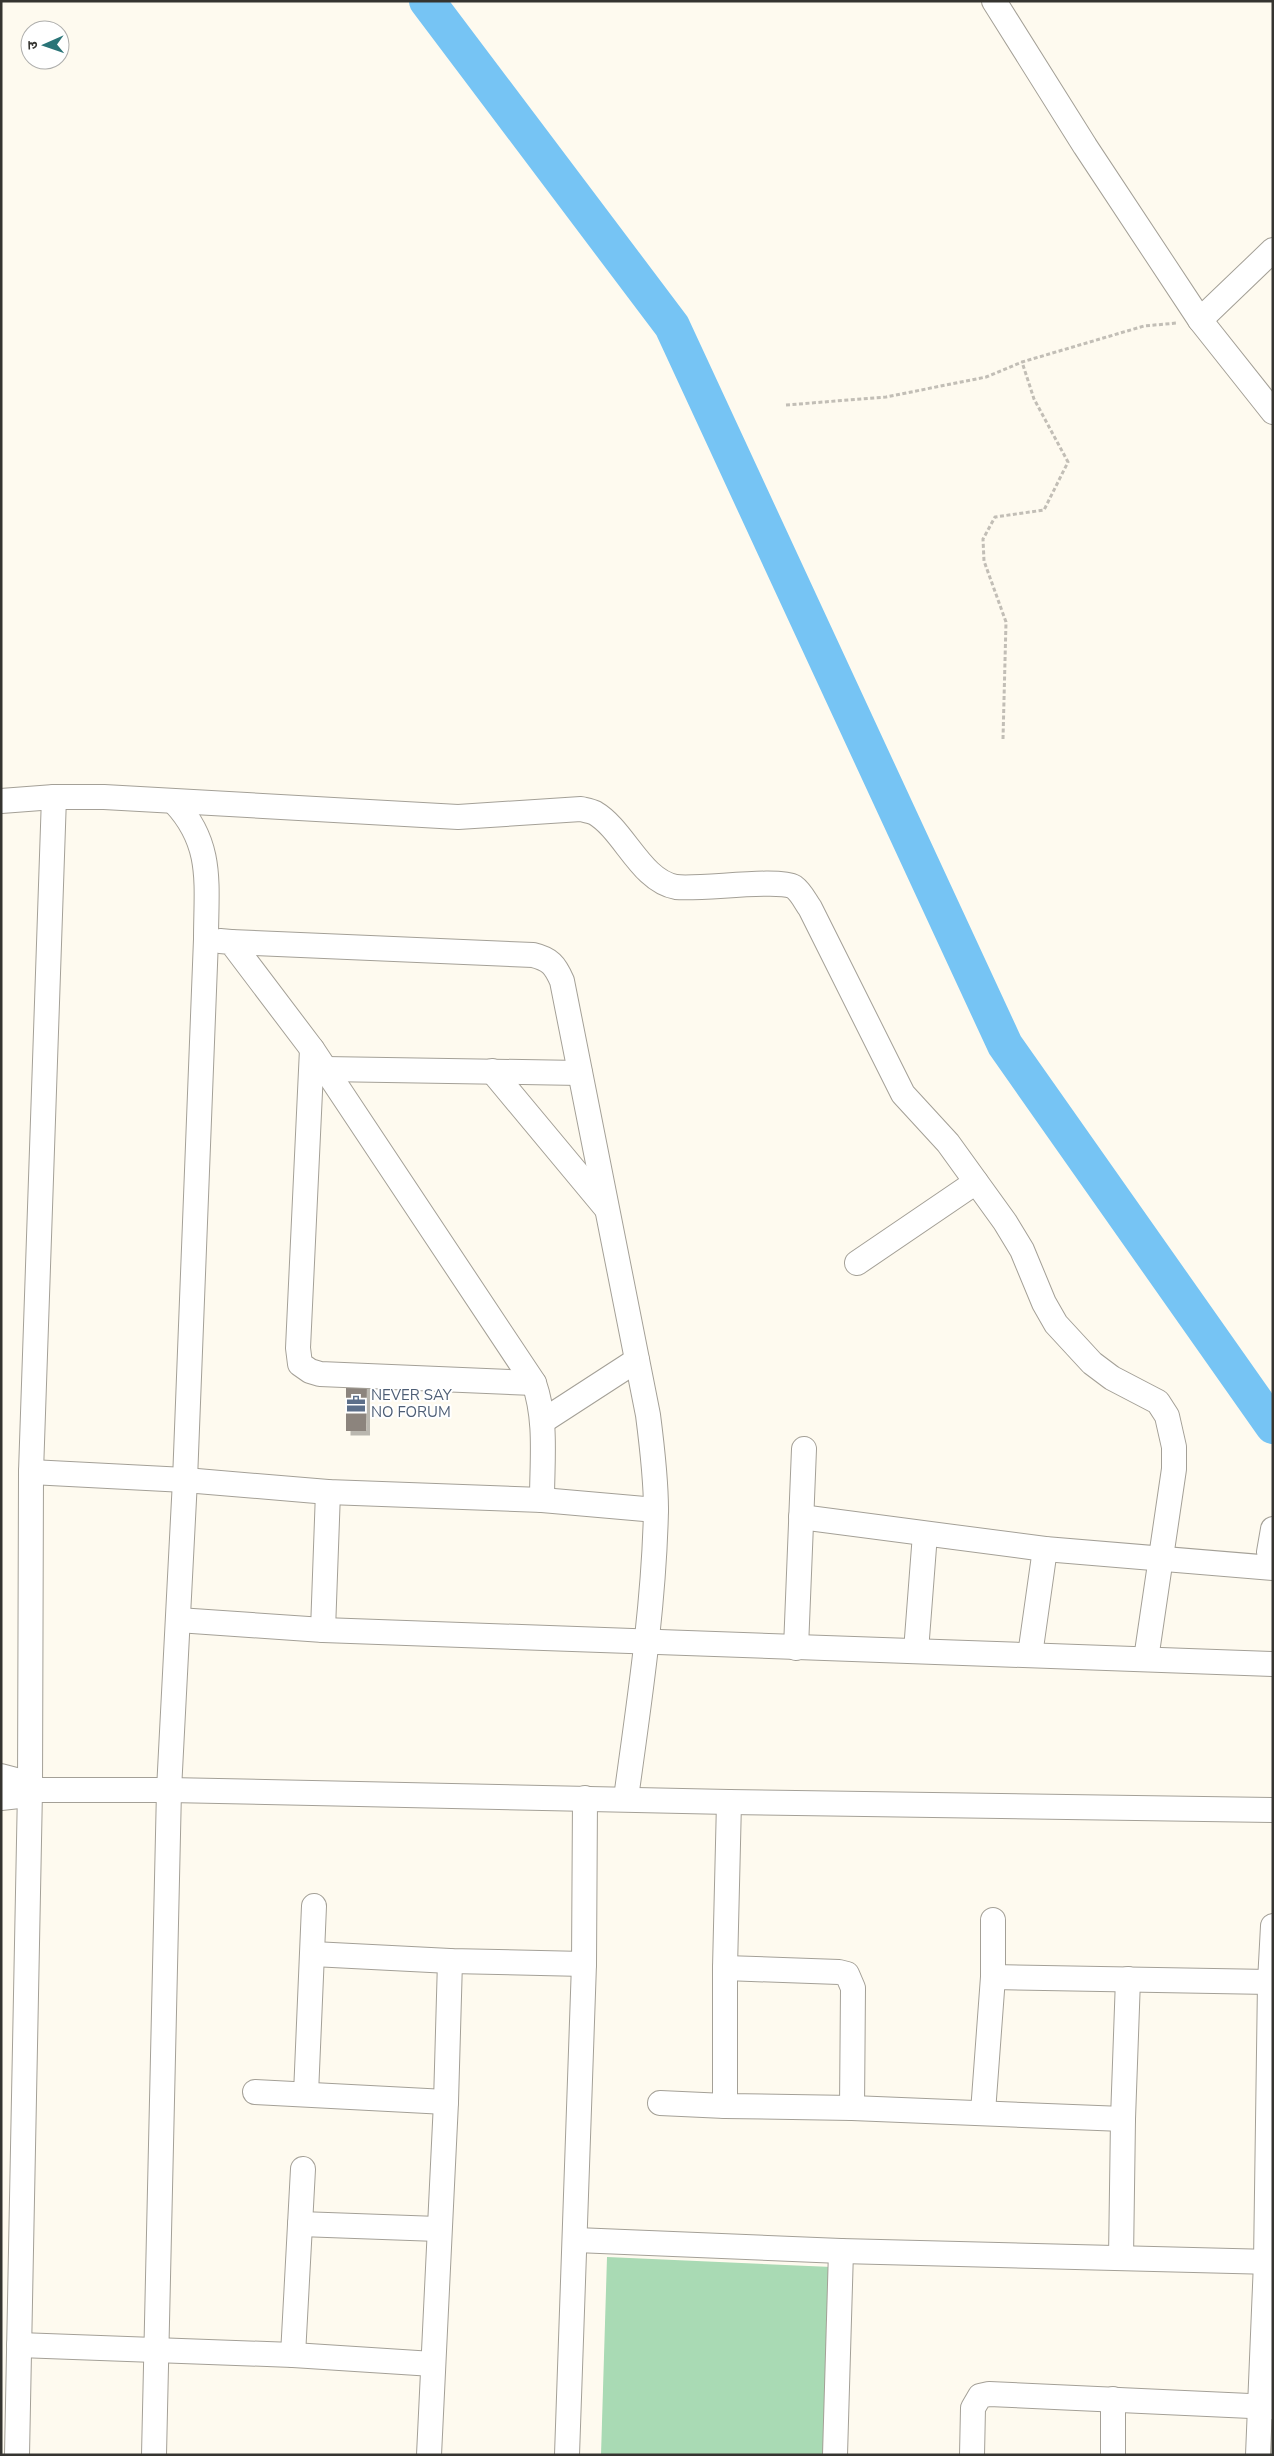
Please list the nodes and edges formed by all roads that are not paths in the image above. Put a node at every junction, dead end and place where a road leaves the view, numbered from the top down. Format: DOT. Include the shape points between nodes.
graph roads {
  1 [pos="994,1"];
  2 [pos="1273,250"];
  3 [pos="1200,320"];
  4 [pos="1273,412"];
  5 [pos="54,797"];
  6 [pos="1,801"];
  7 [pos="175,803"];
  8 [pos="206,939"];
  9 [pos="231,942"];
  10 [pos="312,1049"];
  11 [pos="325,1069"];
  12 [pos="492,1071"];
  13 [pos="580,1073"];
  14 [pos="976,1182"];
  15 [pos="607,1210"];
  16 [pos="857,1262"];
  17 [pos="637,1360"];
  18 [pos="534,1383"];
  19 [pos="543,1421"];
  20 [pos="804,1449"];
  21 [pos="31,1472"];
  22 [pos="185,1480"];
  23 [pos="328,1492"];
  24 [pos="542,1500"];
  25 [pos="656,1510"];
  26 [pos="801,1517"];
  27 [pos="1273,1529"];
  28 [pos="925,1534"];
  29 [pos="1045,1549"];
  30 [pos="1273,1558"];
  31 [pos="1161,1559"];
  32 [pos="1273,1568"];
  33 [pos="178,1620"];
  34 [pos="324,1630"];
  35 [pos="647,1641"];
  36 [pos="796,1648"];
  37 [pos="916,1651"];
  38 [pos="1030,1655"];
  39 [pos="1146,1659"];
  40 [pos="1273,1664"];
  41 [pos="1,1776"];
  42 [pos="30,1790"];
  43 [pos="169,1790"];
  44 [pos="1,1798"];
  45 [pos="585,1798"];
  46 [pos="626,1798"];
  47 [pos="729,1802"];
  48 [pos="1273,1810"];
  49 [pos="314,1906"];
  50 [pos="993,1920"];
  51 [pos="1273,1926"];
  52 [pos="313,1954"];
  53 [pos="450,1961"];
  54 [pos="584,1964"];
  55 [pos="725,1968"];
  56 [pos="993,1977"];
  57 [pos="1128,1979"];
  58 [pos="1270,1982"];
  59 [pos="255,2092"];
  60 [pos="306,2094"];
  61 [pos="446,2102"];
  62 [pos="660,2103"];
  63 [pos="725,2106"];
  64 [pos="852,2108"];
  65 [pos="983,2112"];
  66 [pos="1122,2119"];
  67 [pos="303,2169"];
  68 [pos="300,2224"];
  69 [pos="438,2229"];
  70 [pos="576,2240"];
  71 [pos="841,2251"];
  72 [pos="1121,2258"];
  73 [pos="1269,2262"];
  74 [pos="19,2345"];
  75 [pos="156,2351"];
  76 [pos="292,2355"];
  77 [pos="433,2364"];
  78 [pos="1113,2398"];
  79 [pos="1266,2407"];
  80 [pos="17,2455"];
  81 [pos="154,2455"];
  82 [pos="428,2455"];
  83 [pos="567,2455"];
  84 [pos="835,2455"];
  85 [pos="972,2455"];
  86 [pos="1113,2455"];
  87 [pos="1258,2455"];
  1 -- 3 [label="street"];
  2 -- 3 [label="street"];
  3 -- 4 [label="street"];
  5 -- 6 [label="street"];
  5 -- 7 [label="street"];
  5 -- 21 [label="street"];
  7 -- 8 [label="street" via="190,819 197,833 206,867"];
  7 -- 14 [label="street" via="458,817 581,809 595,813 605,821 652,875 675,886 792,886 810,908 903,1094 948,1143"];
  8 -- 9 [label="street"];
  8 -- 22 [label="street"];
  9 -- 10 [label="street"];
  9 -- 13 [label="street" via="547,958 562,981"];
  10 -- 11 [label="street"];
  10 -- 18 [label="street" via="298,1348 300,1364 320,1374"];
  11 -- 12 [label="street"];
  11 -- 18 [label="street"];
  12 -- 13 [label="street"];
  12 -- 15 [label="street"];
  13 -- 15 [label="street"];
  14 -- 16 [label="street"];
  14 -- 31 [label="street" via="1022,1250 1056,1324 1092,1363 1112,1378 1158,1402 1167,1416 1174,1447 1174,1469"];
  15 -- 17 [label="street"];
  17 -- 19 [label="street"];
  17 -- 25 [label="street" via="648,1415"];
  18 -- 19 [label="street"];
  19 -- 24 [label="street"];
  20 -- 26 [label="street"];
  21 -- 22 [label="street"];
  21 -- 42 [label="street"];
  22 -- 23 [label="street"];
  22 -- 33 [label="street"];
  23 -- 24 [label="street"];
  23 -- 34 [label="street"];
  24 -- 25 [label="street"];
  25 -- 35 [label="street"];
  26 -- 28 [label="street"];
  26 -- 36 [label="street"];
  27 -- 30 [label="street" via="1269,1552"];
  28 -- 29 [label="street"];
  28 -- 37 [label="street"];
  29 -- 31 [label="street"];
  29 -- 38 [label="street"];
  31 -- 32 [label="street"];
  31 -- 39 [label="street"];
  33 -- 34 [label="street"];
  33 -- 43 [label="street"];
  34 -- 35 [label="street"];
  35 -- 36 [label="street"];
  35 -- 46 [label="street"];
  36 -- 37 [label="street"];
  37 -- 38 [label="street"];
  38 -- 39 [label="street"];
  39 -- 40 [label="street"];
  41 -- 42 [label="street" via="20,1781"];
  42 -- 43 [label="street"];
  42 -- 44 [label="street" via="19,1796"];
  42 -- 74 [label="street"];
  43 -- 45 [label="street"];
  43 -- 75 [label="street"];
  45 -- 46 [label="street"];
  45 -- 54 [label="street"];
  46 -- 47 [label="street"];
  47 -- 48 [label="street"];
  47 -- 55 [label="street"];
  49 -- 52 [label="street"];
  50 -- 56 [label="street"];
  51 -- 58 [label="street"];
  52 -- 53 [label="street"];
  52 -- 60 [label="street"];
  53 -- 54 [label="street"];
  53 -- 61 [label="street"];
  54 -- 70 [label="street"];
  55 -- 63 [label="street"];
  55 -- 64 [label="street" via="847,1974 853,1988"];
  56 -- 57 [label="street"];
  56 -- 65 [label="street"];
  57 -- 58 [label="street"];
  57 -- 66 [label="street"];
  58 -- 73 [label="street"];
  59 -- 60 [label="street"];
  60 -- 61 [label="street"];
  61 -- 69 [label="street"];
  62 -- 63 [label="street"];
  63 -- 64 [label="street"];
  64 -- 65 [label="street"];
  65 -- 66 [label="street"];
  66 -- 72 [label="street"];
  67 -- 68 [label="street"];
  68 -- 69 [label="street"];
  68 -- 76 [label="street"];
  69 -- 77 [label="street"];
  70 -- 71 [label="street"];
  70 -- 83 [label="street"];
  71 -- 72 [label="street"];
  71 -- 84 [label="street"];
  72 -- 73 [label="street"];
  73 -- 79 [label="street"];
  74 -- 75 [label="street"];
  74 -- 80 [label="street"];
  75 -- 76 [label="street"];
  75 -- 81 [label="street"];
  76 -- 77 [label="street"];
  77 -- 82 [label="street"];
  78 -- 79 [label="street"];
  78 -- 85 [label="street" via="980,2396 973,2408"];
  78 -- 86 [label="street"];
  79 -- 87 [label="street"];
}
